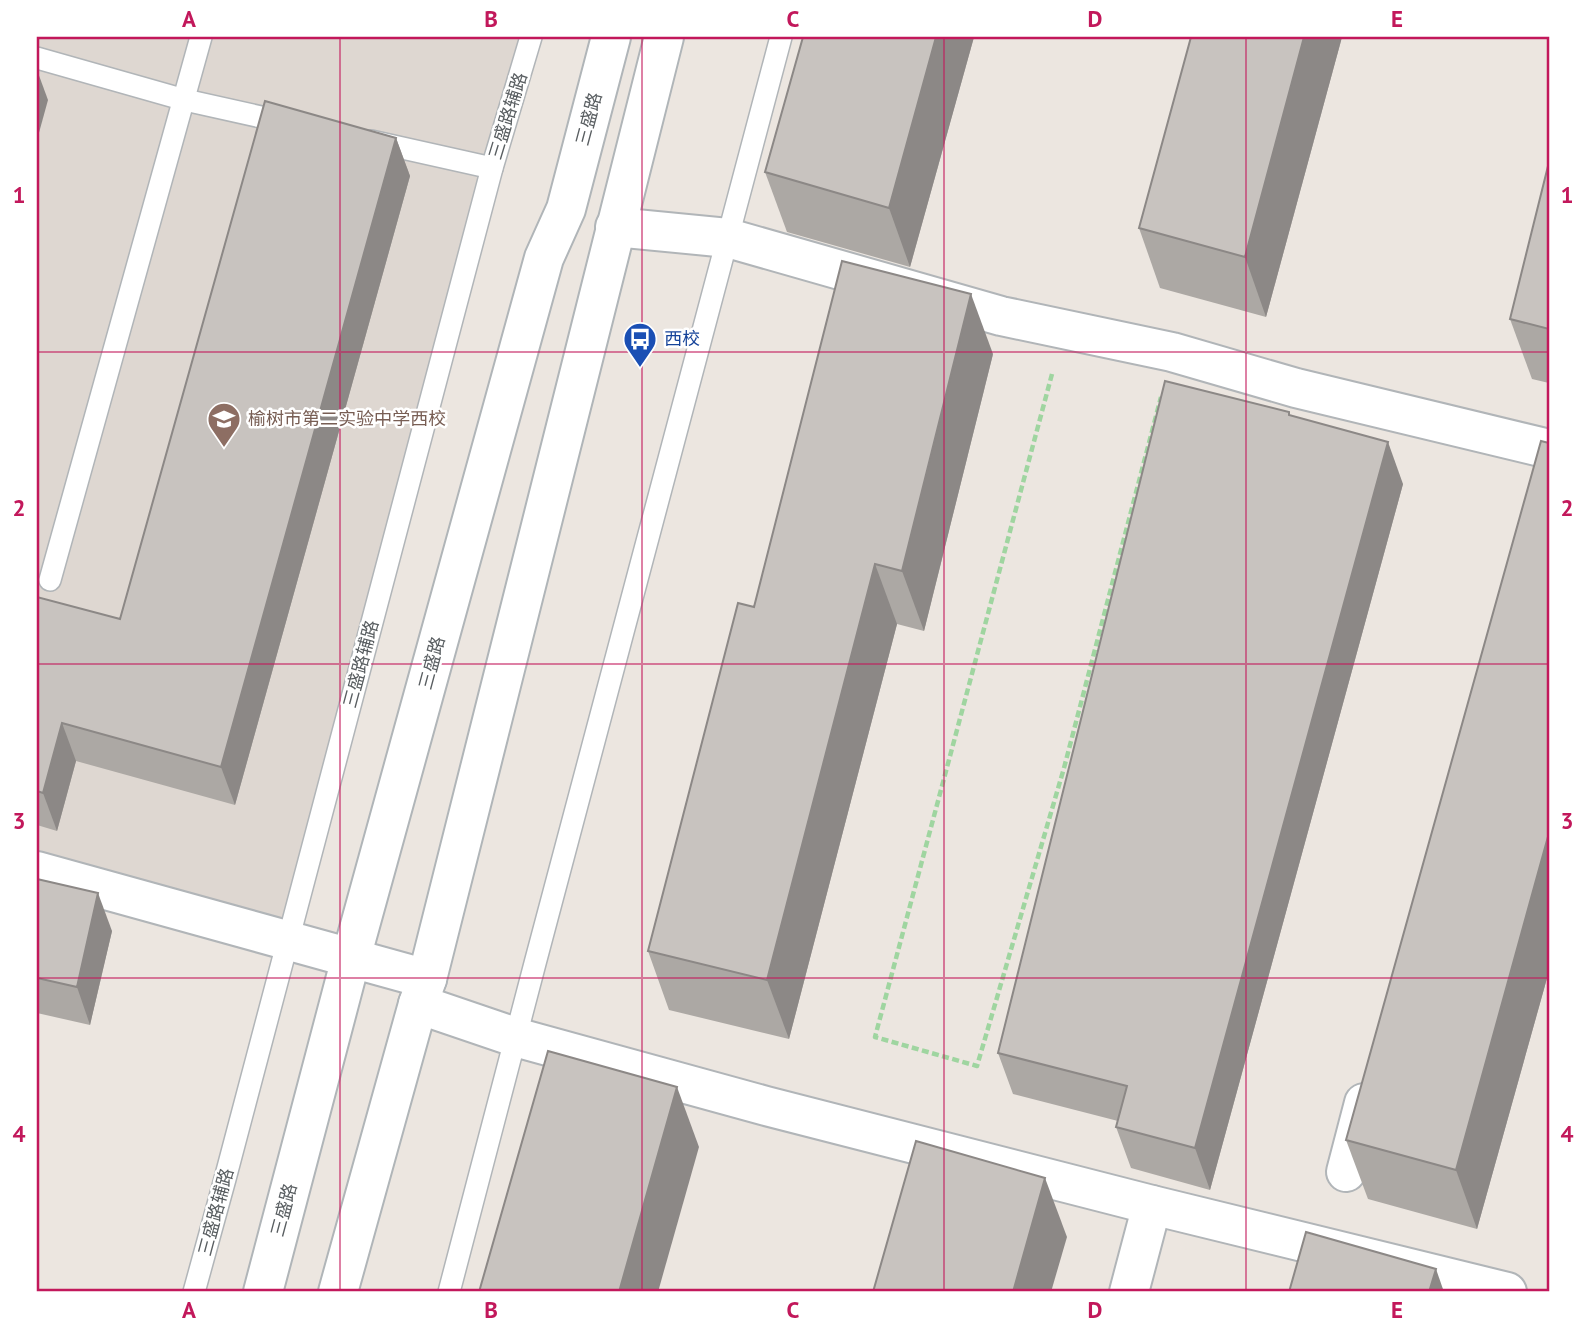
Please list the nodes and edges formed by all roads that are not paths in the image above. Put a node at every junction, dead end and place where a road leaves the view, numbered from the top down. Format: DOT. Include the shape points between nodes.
graph roads {
  1 [pos="201,37"];
  2 [pos="531,37"];
  3 [pos="611,37"];
  4 [pos="664,37"];
  5 [pos="780,37"];
  6 [pos="37,58"];
  7 [pos="185,100"];
  8 [pos="305,127"];
  9 [pos="345,135"];
  10 [pos="492,168"];
  11 [pos="615,226"];
  12 [pos="728,238"];
  13 [pos="1541,457"];
  14 [pos="50,580"];
  15 [pos="37,871"];
  16 [pos="288,941"];
  17 [pos="351,958"];
  18 [pos="422,991"];
  19 [pos="515,1037"];
  20 [pos="1375,1065"];
  21 [pos="1346,1172"];
  22 [pos="1152,1205"];
  23 [pos="194,1292"];
  24 [pos="262,1292"];
  25 [pos="338,1292"];
  26 [pos="449,1292"];
  27 [pos="1129,1292"];
  28 [pos="1507,1292"];
  1 -- 7 [label="lane"];
  2 -- 10 [label="lane, 三盛路辅路"];
  3 -- 17 [label="street, 三盛路" via="566,209 544,258"];
  4 -- 11 [label="street"];
  5 -- 12 [label="lane"];
  6 -- 7 [label="lane"];
  7 -- 8 [label="lane"];
  7 -- 14 [label="lane"];
  9 -- 10 [label="lane"];
  10 -- 16 [label="lane, 三盛路辅路"];
  11 -- 12 [label="street"];
  11 -- 18 [label="street"];
  12 -- 13 [label="street" via="1001,316 1172,352"];
  12 -- 19 [label="lane"];
  15 -- 16 [label="street"];
  16 -- 17 [label="street"];
  16 -- 23 [label="lane, 三盛路辅路"];
  17 -- 18 [label="street"];
  17 -- 24 [label="street, 三盛路"];
  18 -- 19 [label="street"];
  18 -- 25 [label="street"];
  19 -- 22 [label="street"];
  19 -- 26 [label="lane"];
  20 -- 21 [label="street"];
  22 -- 27 [label="street"];
  22 -- 28 [label="street"];
}
